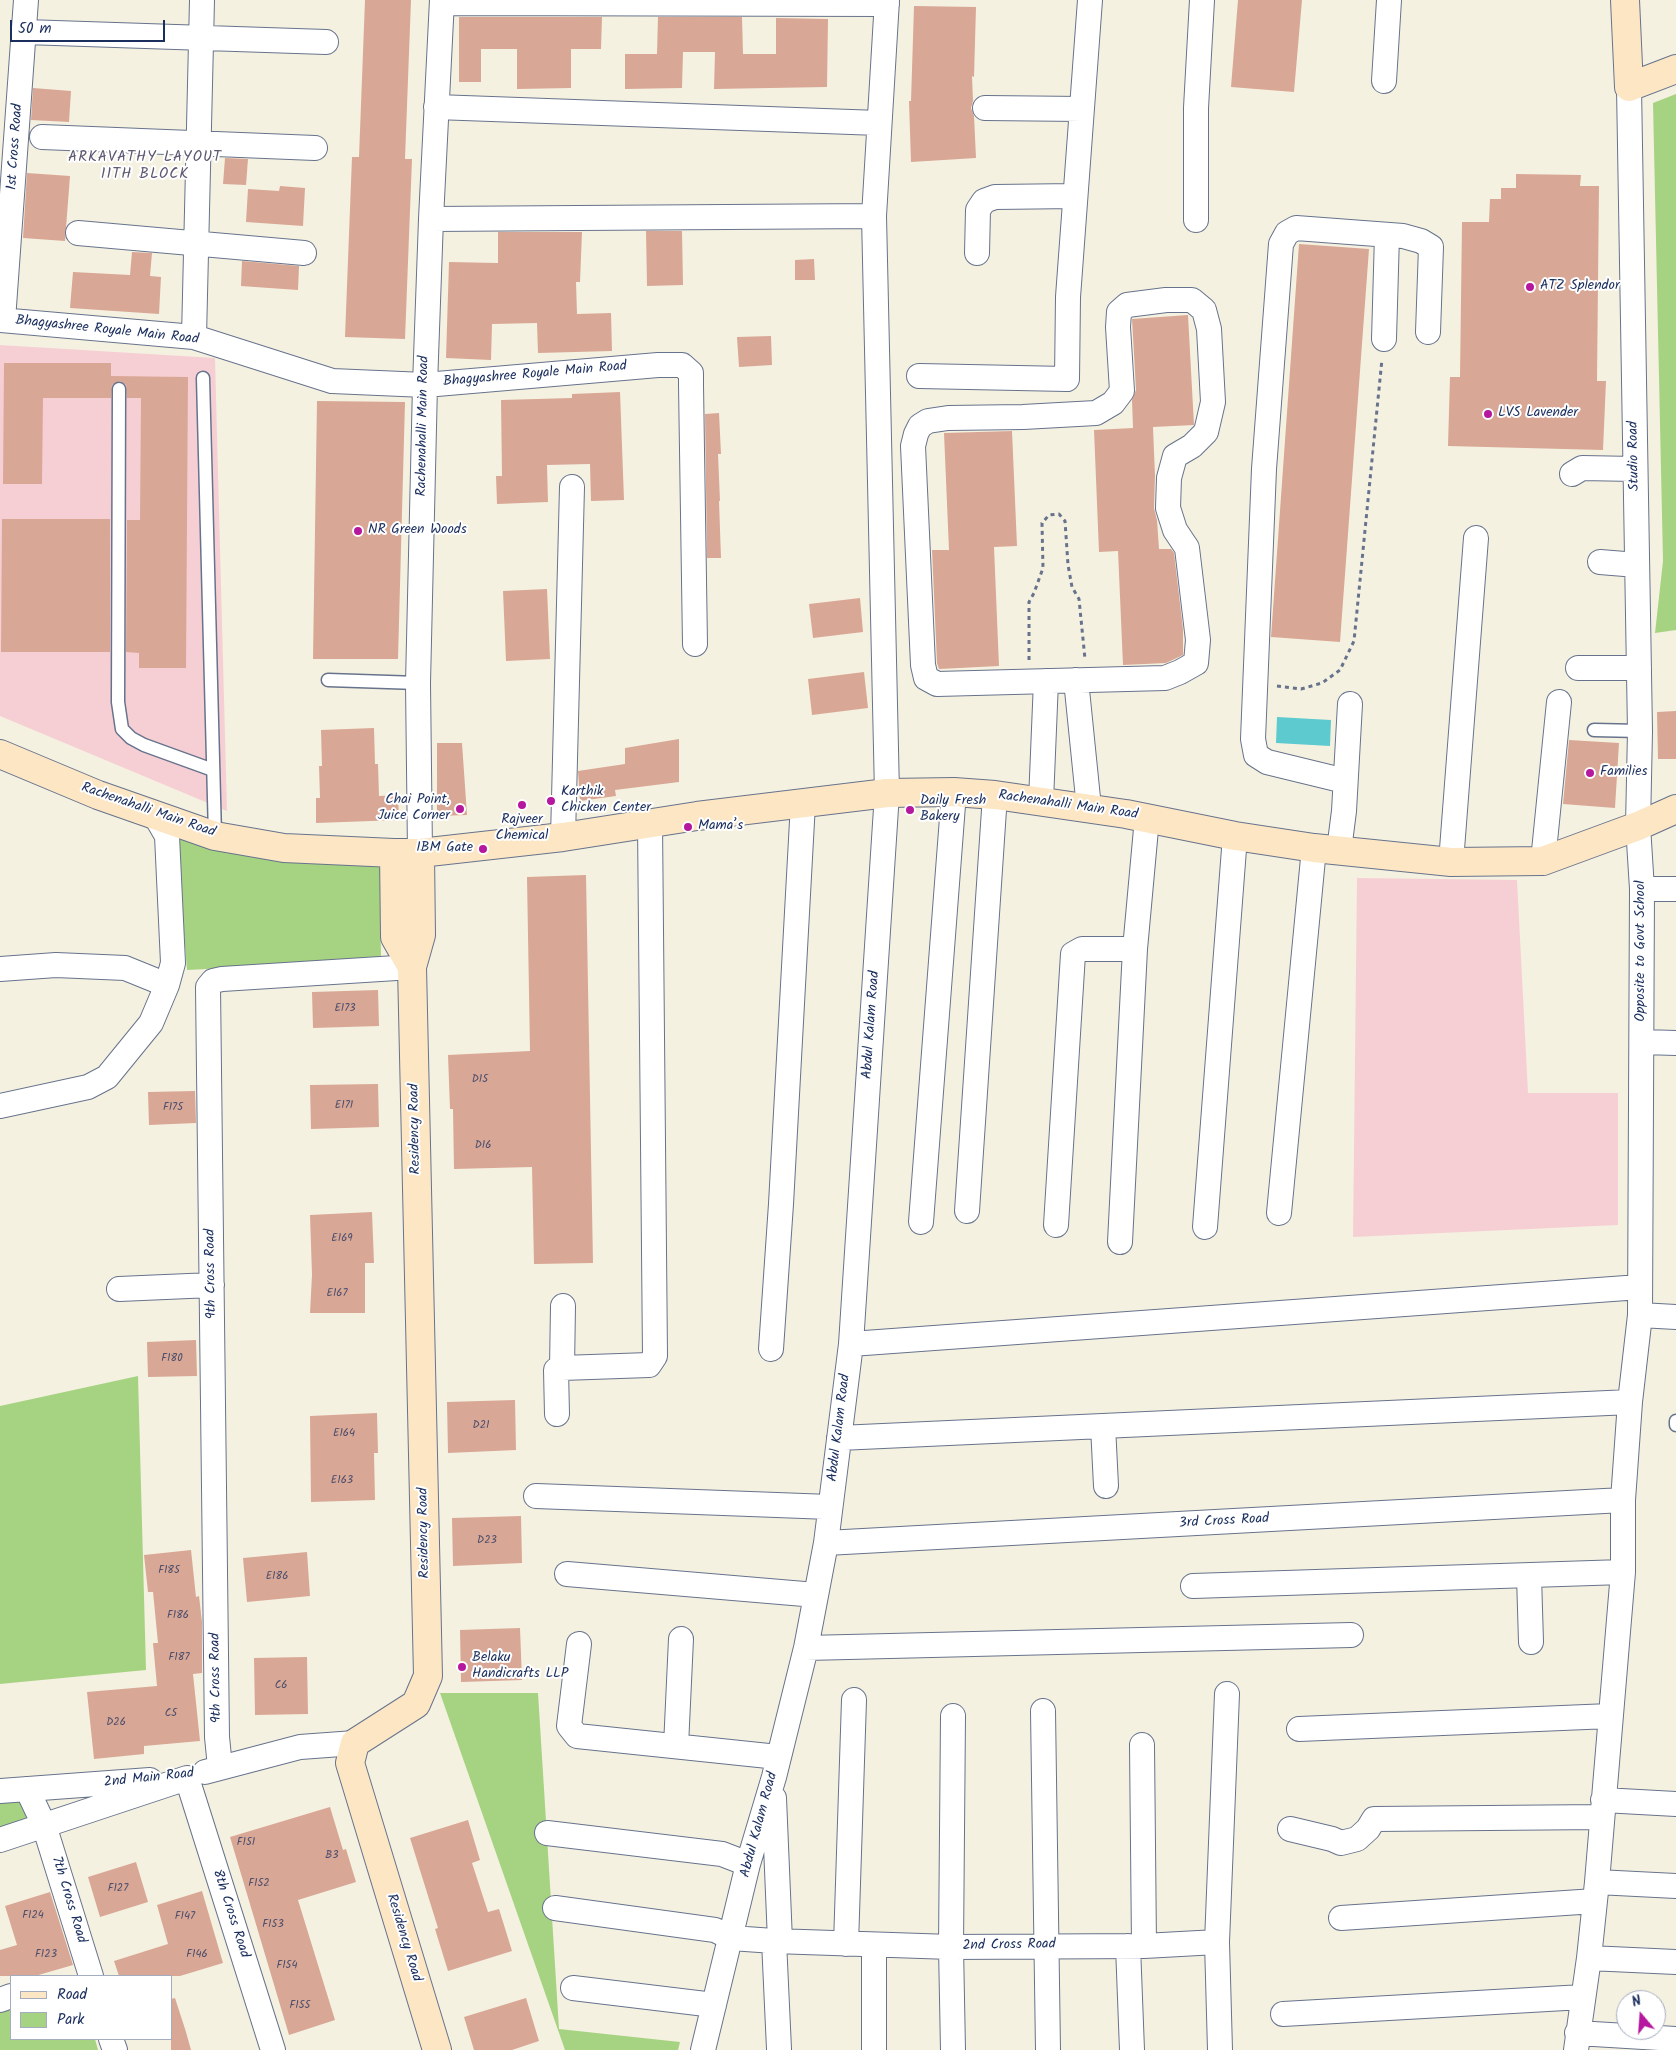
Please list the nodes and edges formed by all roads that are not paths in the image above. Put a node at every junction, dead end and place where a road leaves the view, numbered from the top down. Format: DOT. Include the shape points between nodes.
graph roads {
  1 [pos="202,0"];
  2 [pos="1090,0"];
  3 [pos="1202,0"];
  4 [pos="1389,0"];
  5 [pos="1625,0"];
  6 [pos="23,1"];
  7 [pos="442,1"];
  8 [pos="887,2"];
  9 [pos="25,32"];
  10 [pos="201,37"];
  11 [pos="326,42"];
  12 [pos="1676,69"];
  13 [pos="1384,80"];
  14 [pos="1629,87"];
  15 [pos="436,108"];
  16 [pos="985,108"];
  17 [pos="1082,109"];
  18 [pos="879,123"];
  19 [pos="42,137"];
  20 [pos="199,143"];
  21 [pos="315,148"];
  22 [pos="1075,196"];
  23 [pos="874,216"];
  24 [pos="431,219"];
  25 [pos="1196,220"];
  26 [pos="78,233"];
  27 [pos="1387,235"];
  28 [pos="196,245"];
  29 [pos="977,253"];
  30 [pos="304,254"];
  31 [pos="2,320"];
  32 [pos="1422,330"];
  33 [pos="194,337"];
  34 [pos="1384,339"];
  35 [pos="919,376"];
  36 [pos="203,378"];
  37 [pos="425,385"];
  38 [pos="119,389"];
  39 [pos="1635,468"];
  40 [pos="1572,474"];
  41 [pos="572,487"];
  42 [pos="1476,538"];
  43 [pos="1600,562"];
  44 [pos="1637,565"];
  45 [pos="695,644"];
  46 [pos="1578,668"];
  47 [pos="1639,668"];
  48 [pos="328,680"];
  49 [pos="1081,680"];
  50 [pos="1038,681"];
  51 [pos="418,682"];
  52 [pos="1559,702"];
  53 [pos="1350,704"];
  54 [pos="1594,730"];
  55 [pos="1640,732"];
  56 [pos="0,754"];
  57 [pos="213,770"];
  58 [pos="1345,781"];
  59 [pos="954,792"];
  60 [pos="887,793"];
  61 [pos="995,795"];
  62 [pos="1041,801"];
  63 [pos="803,803"];
  64 [pos="1089,808"];
  65 [pos="1676,809"];
  66 [pos="156,817"];
  67 [pos="1147,818"];
  68 [pos="650,823"];
  69 [pos="1638,826"];
  70 [pos="215,836"];
  71 [pos="1235,836"];
  72 [pos="564,837"];
  73 [pos="1327,849"];
  74 [pos="407,853"];
  75 [pos="1543,861"];
  76 [pos="1451,862"];
  77 [pos="1642,889"];
  78 [pos="1676,889"];
  79 [pos="1135,948"];
  80 [pos="412,967"];
  81 [pos="0,969"];
  82 [pos="167,985"];
  83 [pos="1642,1042"];
  84 [pos="1676,1043"];
  85 [pos="0,1106"];
  86 [pos="967,1211"];
  87 [pos="1279,1213"];
  88 [pos="921,1222"];
  89 [pos="1056,1225"];
  90 [pos="1205,1226"];
  91 [pos="1120,1242"];
  92 [pos="212,1285"];
  93 [pos="1640,1287"];
  94 [pos="119,1289"];
  95 [pos="563,1306"];
  96 [pos="1640,1315"];
  97 [pos="1676,1317"];
  98 [pos="851,1344"];
  99 [pos="772,1349"];
  100 [pos="562,1368"];
  101 [pos="1630,1402"];
  102 [pos="557,1414"];
  103 [pos="1676,1421"];
  104 [pos="1676,1425"];
  105 [pos="1103,1426"];
  106 [pos="840,1438"];
  107 [pos="1106,1486"];
  108 [pos="536,1496"];
  109 [pos="1623,1500"];
  110 [pos="830,1507"];
  111 [pos="826,1543"];
  112 [pos="1623,1572"];
  113 [pos="567,1574"];
  114 [pos="1529,1576"];
  115 [pos="1193,1586"];
  116 [pos="816,1595"];
  117 [pos="1351,1635"];
  118 [pos="681,1639"];
  119 [pos="1531,1642"];
  120 [pos="579,1644"];
  121 [pos="806,1648"];
  122 [pos="1227,1694"];
  123 [pos="854,1700"];
  124 [pos="1043,1711"];
  125 [pos="953,1716"];
  126 [pos="1610,1716"];
  127 [pos="1299,1729"];
  128 [pos="355,1743"];
  129 [pos="1142,1745"];
  130 [pos="676,1746"];
  131 [pos="220,1767"];
  132 [pos="776,1767"];
  133 [pos="188,1778"];
  134 [pos="27,1789"];
  135 [pos="0,1791"];
  136 [pos="1676,1804"];
  137 [pos="1603,1808"];
  138 [pos="44,1825"];
  139 [pos="1290,1829"];
  140 [pos="546,1833"];
  141 [pos="0,1840"];
  142 [pos="748,1864"];
  143 [pos="1676,1886"];
  144 [pos="1596,1891"];
  145 [pos="555,1908"];
  146 [pos="1341,1918"];
  147 [pos="731,1938"];
  148 [pos="777,1941"];
  149 [pos="1217,1942"];
  150 [pos="846,1944"];
  151 [pos="1047,1945"];
  152 [pos="874,1946"];
  153 [pos="1136,1946"];
  154 [pos="951,1947"];
  155 [pos="1589,1958"];
  156 [pos="1676,1962"];
  157 [pos="85,1975"];
  158 [pos="573,1988"];
  159 [pos="1583,1997"];
  160 [pos="714,2005"];
  161 [pos="1283,2014"];
  162 [pos="1676,2039"];
  163 [pos="1576,2042"];
  164 [pos="779,2049"];
  165 [pos="274,2050"];
  166 [pos="437,2050"];
  167 [pos="703,2050"];
  168 [pos="874,2050"];
  169 [pos="953,2050"];
  170 [pos="1048,2050"];
  171 [pos="1132,2050"];
  172 [pos="1220,2050"];
  1 -- 10 [label="street"];
  2 -- 17 [label="street"];
  3 -- 25 [label="street" via="1196,108"];
  4 -- 13 [label="street"];
  5 -- 14 [label="street"];
  6 -- 9 [label="street, 1st Cross Road"];
  7 -- 8 [label="street"];
  7 -- 15 [label="street, Rachenahalli Main Road"];
  8 -- 18 [label="street, Abdul Kalam Road"];
  9 -- 10 [label="street"];
  9 -- 31 [label="street, 1st Cross Road"];
  10 -- 11 [label="street"];
  10 -- 20 [label="street"];
  12 -- 14 [label="street"];
  14 -- 39 [label="street, Studio Road"];
  15 -- 18 [label="street"];
  15 -- 24 [label="street, Rachenahalli Main Road"];
  16 -- 17 [label="street"];
  17 -- 22 [label="street"];
  18 -- 23 [label="street, Abdul Kalam Road"];
  19 -- 20 [label="street"];
  20 -- 21 [label="street"];
  20 -- 28 [label="street"];
  22 -- 29 [label="street" via="995,197 984,201 978,210"];
  22 -- 35 [label="street" via="1068,297 1067,380"];
  23 -- 24 [label="street"];
  23 -- 60 [label="street, Abdul Kalam Road"];
  24 -- 37 [label="street, Rachenahalli Main Road"];
  26 -- 28 [label="street"];
  27 -- 32 [label="street" via="1403,236 1431,248"];
  27 -- 34 [label="street"];
  27 -- 58 [label="street" via="1296,228 1287,233 1281,244 1264,470 1254,739 1256,755 1267,762"];
  28 -- 30 [label="street"];
  28 -- 33 [label="street"];
  31 -- 33 [label="street, Bhagyashree Royale Main Road"];
  33 -- 37 [label="street, Bhagyashree Royale Main Road" via="332,381"];
  36 -- 57 [label="lane"];
  37 -- 45 [label="street, Bhagyashree Royale Main Road" via="658,365 682,365 691,373"];
  37 -- 51 [label="street, Rachenahalli Main Road"];
  38 -- 57 [label="lane" via="118,702 122,729 144,745"];
  39 -- 40 [label="street" via="1582,468"];
  39 -- 44 [label="street, Studio Road"];
  41 -- 72 [label="street"];
  42 -- 76 [label="street"];
  43 -- 44 [label="street"];
  44 -- 47 [label="street, Studio Road"];
  46 -- 47 [label="street"];
  47 -- 55 [label="street, Studio Road"];
  48 -- 51 [label="lane"];
  49 -- 50 [label="street"];
  49 -- 50 [label="street" via="1165,678 1196,662 1198,640 1187,548 1175,530 1168,508 1169,478 1175,456 1206,432 1212,402 1209,329 1204,310 1192,300 1127,305 1120,312 1122,390 1113,403 1096,413 948,418 928,421 916,434 913,446 926,678 937,684"];
  49 -- 64 [label="street"];
  50 -- 62 [label="street"];
  51 -- 74 [label="street, Rachenahalli Main Road"];
  52 -- 75 [label="street"];
  53 -- 58 [label="street"];
  54 -- 55 [label="lane"];
  55 -- 69 [label="street, Studio Road"];
  56 -- 66 [label="street, Rachenahalli Main Road"];
  57 -- 70 [label="lane"];
  58 -- 73 [label="street"];
  59 -- 60 [label="street, Rachenahalli Main Road"];
  59 -- 61 [label="street, Rachenahalli Main Road"];
  59 -- 88 [label="street"];
  60 -- 63 [label="street, Rachenahalli Main Road"];
  60 -- 98 [label="street, Abdul Kalam Road"];
  61 -- 62 [label="street, Rachenahalli Main Road"];
  61 -- 86 [label="street"];
  62 -- 64 [label="street, Rachenahalli Main Road"];
  63 -- 68 [label="street, Rachenahalli Main Road"];
  63 -- 99 [label="street"];
  64 -- 67 [label="street, Rachenahalli Main Road"];
  65 -- 69 [label="street, Rachenahalli Main Road"];
  66 -- 70 [label="street, Rachenahalli Main Road"];
  66 -- 82 [label="street" via="167,836 173,940 173,963"];
  67 -- 71 [label="street, Rachenahalli Main Road"];
  67 -- 79 [label="street"];
  68 -- 72 [label="street, Rachenahalli Main Road"];
  68 -- 100 [label="street" via="656,1356 649,1365"];
  69 -- 75 [label="street, Rachenahalli Main Road"];
  69 -- 77 [label="street, Opposite to Govt School"];
  70 -- 74 [label="street, Rachenahalli Main Road" via="284,848"];
  71 -- 73 [label="street, Rachenahalli Main Road"];
  71 -- 90 [label="street"];
  72 -- 74 [label="street, Rachenahalli Main Road"];
  73 -- 76 [label="street, Rachenahalli Main Road"];
  73 -- 87 [label="street"];
  74 -- 80 [label="street, Residency Road" via="421,935"];
  75 -- 76 [label="street, Rachenahalli Main Road"];
  77 -- 78 [label="street"];
  77 -- 83 [label="street, Opposite to Govt School"];
  79 -- 89 [label="street" via="1082,949 1073,954"];
  79 -- 91 [label="street"];
  80 -- 92 [label="street, 9th Cross Road" via="222,979 213,981 208,987"];
  80 -- 128 [label="street, Residency Road" via="428,1676 416,1704"];
  81 -- 82 [label="street" via="56,965 125,968"];
  82 -- 85 [label="street" via="151,1023 107,1076 88,1087"];
  83 -- 84 [label="street, Opposite to Govt School"];
  83 -- 93 [label="street"];
  92 -- 94 [label="street"];
  92 -- 131 [label="street, 9th Cross Road" via="217,1738"];
  93 -- 96 [label="street"];
  93 -- 98 [label="street"];
  95 -- 100 [label="street"];
  96 -- 97 [label="street"];
  96 -- 101 [label="street"];
  98 -- 106 [label="street, Abdul Kalam Road"];
  100 -- 102 [label="street" via="556,1370"];
  101 -- 105 [label="street"];
  101 -- 109 [label="street"];
  103 -- 104 [label="lane"];
  105 -- 106 [label="street"];
  105 -- 107 [label="street"];
  106 -- 110 [label="street, Abdul Kalam Road"];
  108 -- 110 [label="street"];
  109 -- 111 [label="street, 3rd Cross Road"];
  109 -- 112 [label="street"];
  110 -- 111 [label="street, Abdul Kalam Road"];
  111 -- 116 [label="street, Abdul Kalam Road"];
  112 -- 114 [label="street"];
  112 -- 126 [label="street"];
  113 -- 116 [label="street"];
  114 -- 115 [label="street"];
  114 -- 119 [label="street"];
  116 -- 121 [label="street, Abdul Kalam Road"];
  117 -- 121 [label="street"];
  118 -- 130 [label="street"];
  120 -- 130 [label="street" via="569,1726 577,1736"];
  121 -- 132 [label="street, Abdul Kalam Road"];
  122 -- 149 [label="street"];
  123 -- 150 [label="street"];
  124 -- 151 [label="street"];
  125 -- 154 [label="street"];
  126 -- 127 [label="street"];
  126 -- 137 [label="street"];
  128 -- 131 [label="street, 2nd Main Road" via="300,1746"];
  128 -- 166 [label="street, Residency Road" via="350,1763"];
  129 -- 153 [label="street"];
  130 -- 132 [label="street"];
  131 -- 133 [label="street, 2nd Main Road"];
  132 -- 142 [label="street, Abdul Kalam Road"];
  132 -- 148 [label="street"];
  133 -- 134 [label="street, 2nd Main Road"];
  133 -- 138 [label="street"];
  133 -- 165 [label="street, 8th Cross Road"];
  134 -- 135 [label="street, 2nd Main Road"];
  134 -- 138 [label="street, 7th Cross Road"];
  136 -- 137 [label="street"];
  137 -- 139 [label="street" via="1374,1819 1356,1840 1341,1843"];
  137 -- 144 [label="street"];
  138 -- 141 [label="street"];
  138 -- 157 [label="street, 7th Cross Road"];
  140 -- 142 [label="street" via="722,1854"];
  142 -- 147 [label="street, Abdul Kalam Road"];
  143 -- 144 [label="street"];
  144 -- 146 [label="street"];
  144 -- 155 [label="street"];
  145 -- 147 [label="street, 2nd Cross Road" via="715,1930"];
  147 -- 148 [label="street, 2nd Cross Road"];
  147 -- 160 [label="street, Abdul Kalam Road"];
  148 -- 150 [label="street, 2nd Cross Road"];
  148 -- 164 [label="street"];
  149 -- 153 [label="street, 2nd Cross Road"];
  149 -- 172 [label="street"];
  150 -- 152 [label="street, 2nd Cross Road"];
  151 -- 153 [label="street, 2nd Cross Road"];
  151 -- 154 [label="street, 2nd Cross Road"];
  151 -- 170 [label="street"];
  152 -- 154 [label="street, 2nd Cross Road"];
  152 -- 168 [label="street"];
  153 -- 171 [label="street"];
  154 -- 169 [label="street"];
  155 -- 156 [label="street"];
  155 -- 159 [label="street"];
  158 -- 160 [label="street"];
  159 -- 161 [label="street"];
  159 -- 163 [label="street"];
  160 -- 167 [label="street, Abdul Kalam Road"];
  162 -- 163 [label="street"];
}
